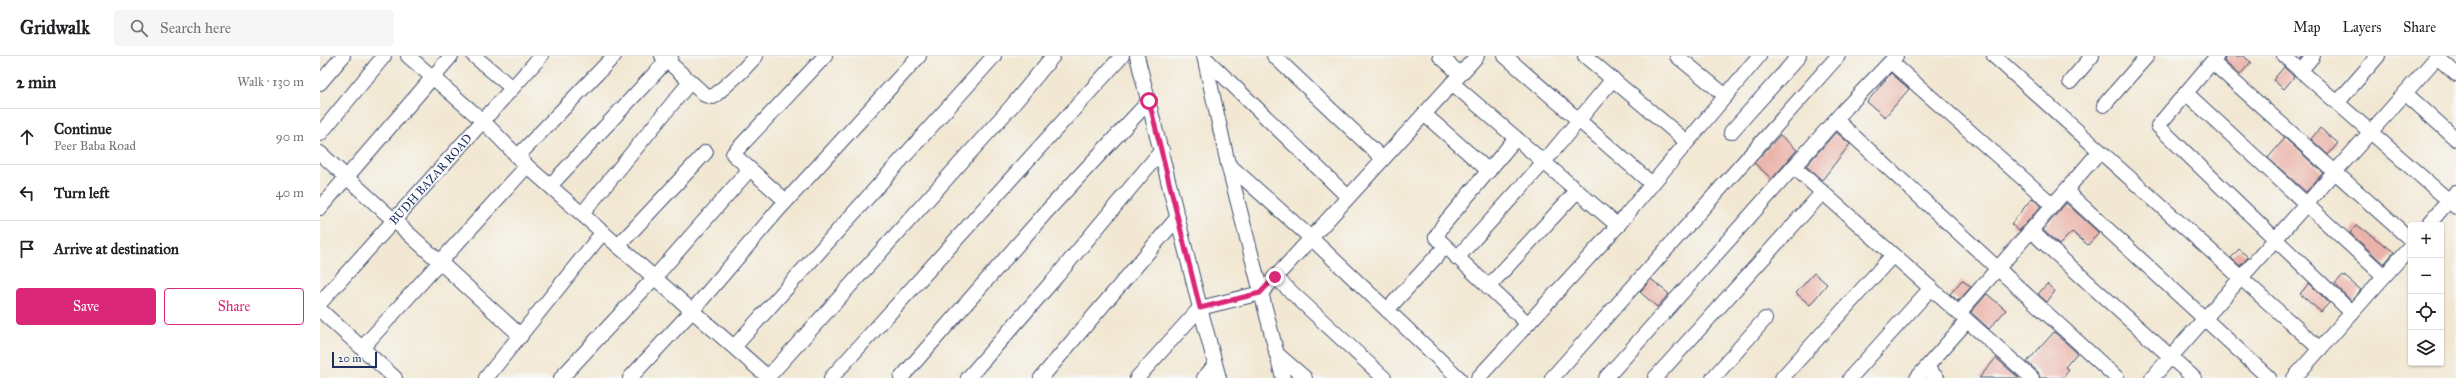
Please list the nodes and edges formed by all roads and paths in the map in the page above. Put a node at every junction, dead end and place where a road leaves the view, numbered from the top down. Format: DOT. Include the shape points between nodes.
graph roads {
  1 [pos="343,56"];
  2 [pos="384,56"];
  3 [pos="408,56"];
  4 [pos="451,56"];
  5 [pos="474,56"];
  6 [pos="541,56"];
  7 [pos="614,56"];
  8 [pos="756,56"];
  9 [pos="825,56"];
  10 [pos="918,56"];
  11 [pos="994,56"];
  12 [pos="1054,56"];
  13 [pos="1122,56"];
  14 [pos="1137,56"];
  15 [pos="1274,56"];
  16 [pos="1440,56"];
  17 [pos="1477,56"];
  18 [pos="1505,56"];
  19 [pos="1585,56"];
  20 [pos="1677,56"];
  21 [pos="1759,56"];
  22 [pos="1799,56"];
  23 [pos="1838,56"];
  24 [pos="1994,56"];
  25 [pos="2092,56"];
  26 [pos="2147,56"];
  27 [pos="2284,56"];
  28 [pos="2313,56"];
  29 [pos="2378,56"];
  30 [pos="666,57"];
  31 [pos="1204,57"];
  32 [pos="2439,57"];
  33 [pos="1893,59"];
  34 [pos="2214,59"];
  35 [pos="2300,71"];
  36 [pos="2456,74"];
  37 [pos="433,77"];
  38 [pos="1456,79"];
  39 [pos="1613,79"];
  40 [pos="690,82"];
  41 [pos="2070,82"];
  42 [pos="320,83"];
  43 [pos="512,88"];
  44 [pos="2186,93"];
  45 [pos="2405,93"];
  46 [pos="1726,96"];
  47 [pos="1149,101"];
  48 [pos="2338,102"];
  49 [pos="2104,106"];
  50 [pos="1424,114"];
  51 [pos="1836,120"];
  52 [pos="483,121"];
  53 [pos="1579,121"];
  54 [pos="1731,132"];
  55 [pos="2371,132"];
  56 [pos="320,134"];
  57 [pos="1516,138"];
  58 [pos="2456,139"];
  59 [pos="1687,142"];
  60 [pos="1162,150"];
  61 [pos="2100,151"];
  62 [pos="706,152"];
  63 [pos="320,153"];
  64 [pos="1383,159"];
  65 [pos="522,161"];
  66 [pos="1544,162"];
  67 [pos="1228,164"];
  68 [pos="1794,166"];
  69 [pos="750,169"];
  70 [pos="1489,171"];
  71 [pos="2334,173"];
  72 [pos="348,177"];
  73 [pos="1652,184"];
  74 [pos="550,186"];
  75 [pos="1577,191"];
  76 [pos="1823,192"];
  77 [pos="2066,192"];
  78 [pos="1348,197"];
  79 [pos="2453,200"];
  80 [pos="786,201"];
  81 [pos="2053,205"];
  82 [pos="2306,205"];
  83 [pos="320,208"];
  84 [pos="582,214"];
  85 [pos="1178,217"];
  86 [pos="395,220"];
  87 [pos="2431,222"];
  88 [pos="1618,226"];
  89 [pos="2030,231"];
  90 [pos="603,232"];
  91 [pos="2408,237"];
  92 [pos="1311,238"];
  93 [pos="2276,239"];
  94 [pos="618,246"];
  95 [pos="1445,247"];
  96 [pos="2408,249"];
  97 [pos="1893,255"];
  98 [pos="1457,258"];
  99 [pos="441,262"];
  100 [pos="1998,269"];
  101 [pos="2384,276"];
  102 [pos="1275,277"];
  103 [pos="654,278"];
  104 [pos="2241,278"];
  105 [pos="1488,287"];
  106 [pos="1931,288"];
  107 [pos="1260,293"];
  108 [pos="320,303"];
  109 [pos="1200,308"];
  110 [pos="320,310"];
  111 [pos="1387,310"];
  112 [pos="692,311"];
  113 [pos="2352,313"];
  114 [pos="1963,317"];
  115 [pos="2205,318"];
  116 [pos="1765,319"];
  117 [pos="1528,324"];
  118 [pos="521,336"];
  119 [pos="734,347"];
  120 [pos="362,348"];
  121 [pos="2320,349"];
  122 [pos="1276,353"];
  123 [pos="2171,357"];
  124 [pos="1217,372"];
  125 [pos="1922,373"];
  126 [pos="762,376"];
  127 [pos="395,378"];
  128 [pos="486,378"];
  129 [pos="561,378"];
  130 [pos="630,378"];
  131 [pos="831,378"];
  132 [pos="901,378"];
  133 [pos="968,378"];
  134 [pos="1041,378"];
  135 [pos="1137,378"];
  136 [pos="1204,378"];
  137 [pos="1283,378"];
  138 [pos="1305,378"];
  139 [pos="1384,378"];
  140 [pos="1459,378"];
  141 [pos="1478,378"];
  142 [pos="1552,378"];
  143 [pos="1606,378"];
  144 [pos="1655,378"];
  145 [pos="1713,378"];
  146 [pos="1782,378"];
  147 [pos="1850,378"];
  148 [pos="1937,378"];
  149 [pos="2032,378"];
  150 [pos="2116,378"];
  151 [pos="2152,378"];
  152 [pos="2194,378"];
  153 [pos="2269,378"];
  154 [pos="2294,378"];
  1 -- 42 [label="street"];
  2 -- 56 [label="street"];
  3 -- 37 [label="street"];
  4 -- 37 [label="street"];
  5 -- 43 [label="street"];
  6 -- 43 [label="street, BUDH BAZAR ROAD"];
  7 -- 65 [label="street"];
  8 -- 40 [label="street" via="713,97 706,95"];
  9 -- 69 [label="street" via="733,154"];
  10 -- 80 [label="street"];
  11 -- 119 [label="street"];
  12 -- 126 [label="street" via="1011,107"];
  13 -- 131 [label="street"];
  14 -- 47 [label="street"];
  15 -- 64 [label="street"];
  16 -- 38 [label="street"];
  17 -- 38 [label="street"];
  18 -- 53 [label="street"];
  19 -- 39 [label="street"];
  20 -- 46 [label="street"];
  21 -- 46 [label="street"];
  22 -- 54 [label="street"];
  23 -- 142 [label="street"];
  24 -- 61 [label="street"];
  25 -- 41 [label="street"];
  26 -- 49 [label="street"];
  27 -- 35 [label="street"];
  28 -- 35 [label="street"];
  29 -- 48 [label="street"];
  30 -- 40 [label="street"];
  30 -- 74 [label="street"];
  31 -- 67 [label="street"];
  31 -- 78 [label="street"];
  32 -- 36 [label="street"];
  32 -- 45 [label="street"];
  33 -- 51 [label="street"];
  33 -- 81 [label="street"];
  34 -- 44 [label="street"];
  34 -- 71 [label="street"];
  35 -- 48 [label="street"];
  37 -- 52 [label="street"];
  37 -- 72 [label="street"];
  38 -- 50 [label="street"];
  38 -- 57 [label="street"];
  39 -- 53 [label="street"];
  39 -- 59 [label="street"];
  40 -- 84 [label="street"];
  43 -- 52 [label="street, BUDH BAZAR ROAD"];
  44 -- 82 [label="street"];
  44 -- 93 [label="street" via="2158,126"];
  45 -- 55 [label="street"];
  45 -- 58 [label="street"];
  46 -- 59 [label="street"];
  47 -- 60 [label="street"];
  47 -- 132 [label="street"];
  48 -- 55 [label="street"];
  50 -- 64 [label="street"];
  50 -- 70 [label="street"];
  51 -- 68 [label="street"];
  51 -- 100 [label="street"];
  52 -- 65 [label="street"];
  52 -- 86 [label="street, BUDH BAZAR ROAD"];
  53 -- 66 [label="street"];
  53 -- 73 [label="street"];
  55 -- 71 [label="street"];
  55 -- 79 [label="street"];
  57 -- 66 [label="street"];
  57 -- 70 [label="street"];
  59 -- 73 [label="street"];
  60 -- 85 [label="street"];
  60 -- 133 [label="street"];
  61 -- 77 [label="street"];
  61 -- 104 [label="street"];
  62 -- 94 [label="street"];
  63 -- 72 [label="street"];
  64 -- 78 [label="street"];
  65 -- 74 [label="street"];
  65 -- 99 [label="street"];
  66 -- 75 [label="street"];
  66 -- 98 [label="street"];
  67 -- 92 [label="street"];
  67 -- 107 [label="street"];
  68 -- 76 [label="street"];
  68 -- 143 [label="street"];
  69 -- 80 [label="street"];
  69 -- 103 [label="street"];
  70 -- 95 [label="street" via="1437,233 1438,241"];
  71 -- 82 [label="street"];
  71 -- 91 [label="street"];
  72 -- 83 [label="street"];
  72 -- 86 [label="street"];
  73 -- 88 [label="street"];
  74 -- 84 [label="street"];
  75 -- 88 [label="street"];
  75 -- 105 [label="street"];
  76 -- 97 [label="street"];
  76 -- 144 [label="street"];
  77 -- 81 [label="street"];
  77 -- 115 [label="street"];
  78 -- 92 [label="street"];
  79 -- 87 [label="street"];
  80 -- 112 [label="street"];
  81 -- 89 [label="street"];
  82 -- 93 [label="street"];
  82 -- 101 [label="street"];
  84 -- 90 [label="street"];
  85 -- 109 [label="street"];
  85 -- 134 [label="street"];
  86 -- 99 [label="street"];
  86 -- 108 [label="street, BUDH BAZAR ROAD"];
  88 -- 117 [label="street"];
  89 -- 100 [label="street"];
  89 -- 123 [label="street"];
  90 -- 94 [label="street"];
  90 -- 118 [label="street"];
  92 -- 102 [label="street"];
  92 -- 111 [label="street"];
  93 -- 104 [label="street"];
  93 -- 113 [label="street"];
  94 -- 103 [label="street"];
  95 -- 98 [label="street"];
  95 -- 111 [label="street"];
  96 -- 101 [label="street"];
  97 -- 106 [label="street"];
  97 -- 146 [label="street"];
  98 -- 105 [label="street"];
  99 -- 118 [label="street"];
  99 -- 120 [label="street"];
  100 -- 114 [label="street"];
  100 -- 150 [label="street"];
  101 -- 113 [label="street"];
  102 -- 107 [label="street"];
  102 -- 139 [label="street"];
  103 -- 112 [label="street"];
  103 -- 129 [label="street"];
  104 -- 115 [label="street"];
  104 -- 121 [label="street"];
  105 -- 117 [label="street"];
  106 -- 114 [label="street"];
  106 -- 147 [label="street"];
  107 -- 109 [label="street"];
  107 -- 122 [label="street"];
  109 -- 124 [label="street"];
  109 -- 135 [label="street"];
  110 -- 120 [label="street"];
  111 -- 140 [label="street"];
  112 -- 119 [label="street"];
  112 -- 130 [label="street"];
  113 -- 121 [label="street"];
  114 -- 125 [label="street"];
  114 -- 149 [label="street"];
  115 -- 123 [label="street"];
  115 -- 153 [label="street"];
  116 -- 145 [label="street"];
  117 -- 141 [label="street"];
  118 -- 128 [label="street"];
  119 -- 126 [label="street"];
  120 -- 127 [label="street"];
  121 -- 154 [label="street"];
  122 -- 137 [label="street"];
  122 -- 138 [label="street"];
  123 -- 151 [label="street"];
  123 -- 152 [label="street"];
  124 -- 136 [label="street"];
  125 -- 148 [label="street"];
}
